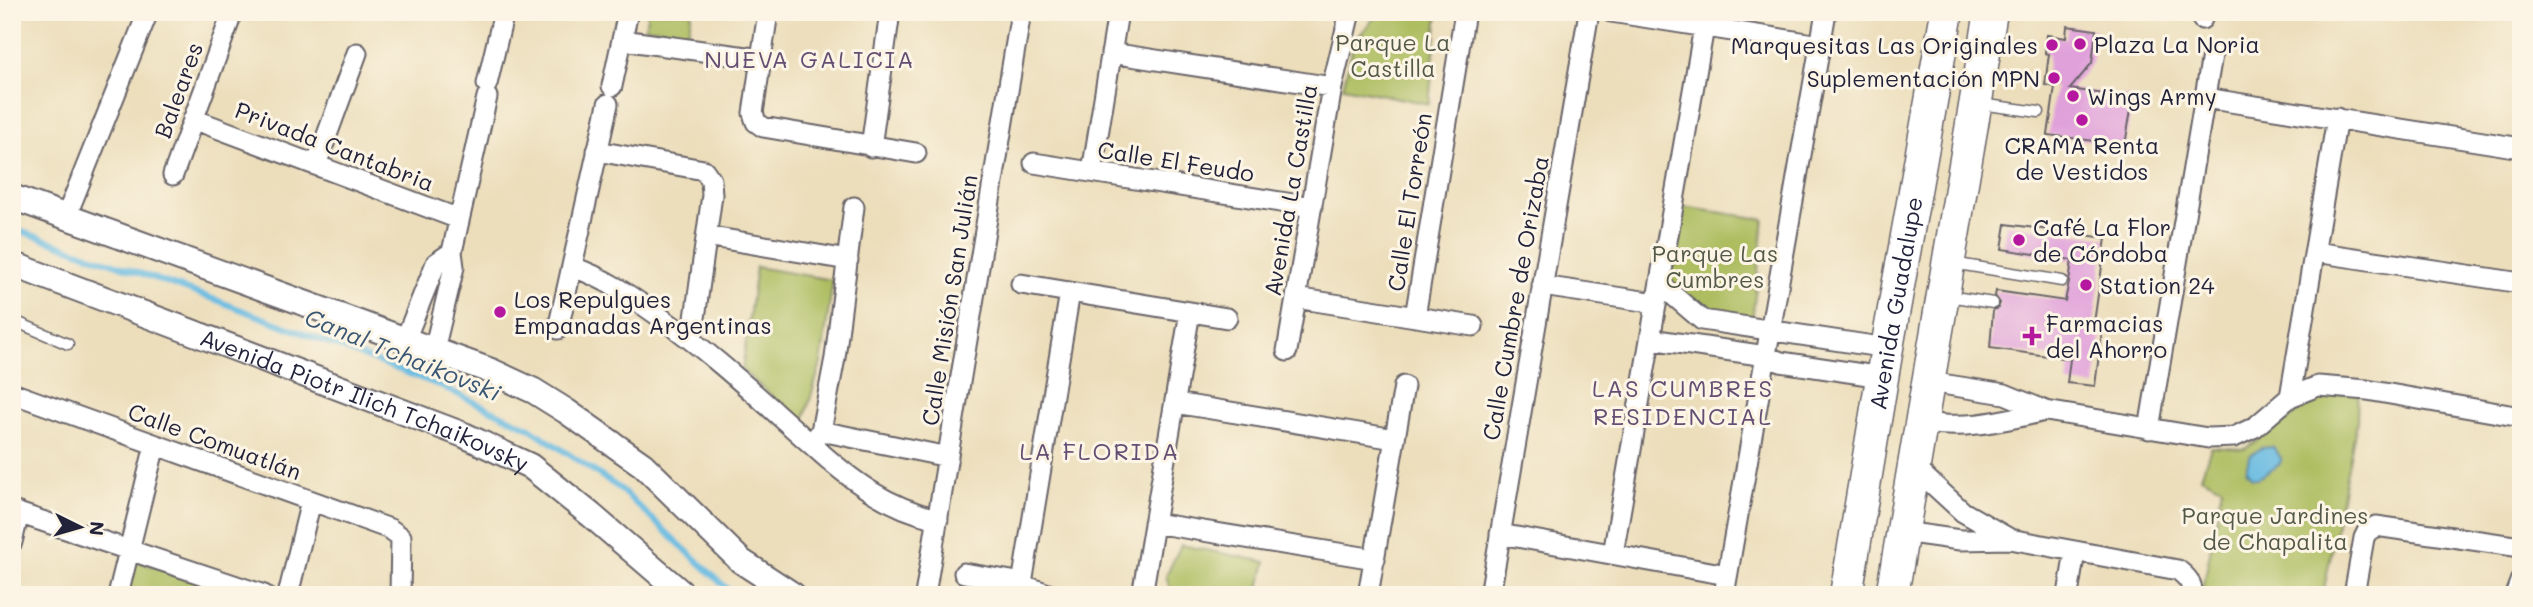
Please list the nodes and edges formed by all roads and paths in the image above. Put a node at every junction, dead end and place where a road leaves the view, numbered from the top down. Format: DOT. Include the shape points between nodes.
graph roads {
  1 [pos="148,12"];
  2 [pos="628,12"];
  3 [pos="768,12"];
  4 [pos="890,12"];
  5 [pos="1021,12"];
  6 [pos="1118,12"];
  7 [pos="1350,12"];
  8 [pos="1367,12"];
  9 [pos="1465,12"];
  10 [pos="1589,12"];
  11 [pos="1611,12"];
  12 [pos="1826,12"];
  13 [pos="1947,12"];
  14 [pos="1991,12"];
  15 [pos="498,13"];
  16 [pos="229,22"];
  17 [pos="1704,27"];
  18 [pos="1345,37"];
  19 [pos="622,40"];
  20 [pos="1820,45"];
  21 [pos="357,52"];
  22 [pos="1111,53"];
  23 [pos="2212,55"];
  24 [pos="761,59"];
  25 [pos="1332,87"];
  26 [pos="2205,98"];
  27 [pos="1976,104"];
  28 [pos="2039,112"];
  29 [pos="2337,118"];
  30 [pos="193,119"];
  31 [pos="871,147"];
  32 [pos="2521,148"];
  33 [pos="597,152"];
  34 [pos="916,153"];
  35 [pos="1034,163"];
  36 [pos="316,165"];
  37 [pos="1092,172"];
  38 [pos="173,175"];
  39 [pos="12,197"];
  40 [pos="1312,207"];
  41 [pos="854,208"];
  42 [pos="66,217"];
  43 [pos="459,219"];
  44 [pos="706,236"];
  45 [pos="452,252"];
  46 [pos="2315,252"];
  47 [pos="848,260"];
  48 [pos="1949,263"];
  49 [pos="12,264"];
  50 [pos="572,267"];
  51 [pos="2062,281"];
  52 [pos="2521,283"];
  53 [pos="1021,284"];
  54 [pos="1542,286"];
  55 [pos="1070,292"];
  56 [pos="1658,294"];
  57 [pos="1944,295"];
  58 [pos="1296,298"];
  59 [pos="1993,303"];
  60 [pos="1190,312"];
  61 [pos="1415,317"];
  62 [pos="1227,318"];
  63 [pos="12,320"];
  64 [pos="1702,320"];
  65 [pos="1473,326"];
  66 [pos="558,329"];
  67 [pos="1770,330"];
  68 [pos="1650,339"];
  69 [pos="405,340"];
  70 [pos="692,340"];
  71 [pos="68,344"];
  72 [pos="1698,346"];
  73 [pos="434,350"];
  74 [pos="1287,351"];
  75 [pos="1766,356"];
  76 [pos="1884,362"];
  77 [pos="1929,382"];
  78 [pos="1404,386"];
  79 [pos="12,393"];
  80 [pos="2290,397"];
  81 [pos="1175,403"];
  82 [pos="2046,411"];
  83 [pos="2521,417"];
  84 [pos="1922,422"];
  85 [pos="2149,429"];
  86 [pos="816,438"];
  87 [pos="1395,439"];
  88 [pos="155,445"];
  89 [pos="948,457"];
  90 [pos="1914,467"];
  91 [pos="311,501"];
  92 [pos="16,512"];
  93 [pos="938,519"];
  94 [pos="1154,523"];
  95 [pos="1903,532"];
  96 [pos="1500,534"];
  97 [pos="2010,539"];
  98 [pos="12,542"];
  99 [pos="2521,547"];
  100 [pos="128,551"];
  101 [pos="2075,551"];
  102 [pos="1613,555"];
  103 [pos="1375,559"];
  104 [pos="964,573"];
  105 [pos="1146,574"];
  106 [pos="2521,579"];
  107 [pos="1022,584"];
  108 [pos="1726,585"];
  109 [pos="1490,593"];
  110 [pos="118,595"];
  111 [pos="264,595"];
  112 [pos="288,595"];
  113 [pos="400,595"];
  114 [pos="684,595"];
  115 [pos="793,595"];
  116 [pos="925,595"];
  117 [pos="1051,595"];
  118 [pos="1142,595"];
  119 [pos="1153,595"];
  120 [pos="1368,595"];
  121 [pos="1846,595"];
  122 [pos="1892,595"];
  123 [pos="2068,595"];
  124 [pos="2192,595"];
  125 [pos="2354,595"];
  126 [pos="2515,595"];
  1 -- 42 [label="street"];
  2 -- 19 [label="street"];
  3 -- 24 [label="street"];
  4 -- 31 [label="street"];
  5 -- 89 [label="street, Calle Misión San Julián"];
  6 -- 22 [label="street"];
  7 -- 18 [label="street, Avenida La Castilla"];
  8 -- 18 [label="street, Avenida La Castilla"];
  9 -- 61 [label="street, Calle El Torreón"];
  10 -- 54 [label="street, Calle Cumbre de Orizaba"];
  11 -- 17 [label="street"];
  12 -- 20 [label="street"];
  13 -- 76 [label="main road, Avenida Guadalupe"];
  14 -- 27 [label="main road, Avenida Guadalupe"];
  15 -- 43 [label="street" via="487,91"];
  16 -- 30 [label="street, Baleares"];
  17 -- 20 [label="street"];
  17 -- 56 [label="street"];
  18 -- 25 [label="street, Avenida La Castilla"];
  19 -- 24 [label="street"];
  19 -- 33 [label="street"];
  20 -- 67 [label="street"];
  21 -- 36 [label="street"];
  22 -- 25 [label="street"];
  22 -- 37 [label="street"];
  23 -- 26 [label="street"];
  24 -- 31 [label="street" via="756,122"];
  25 -- 40 [label="street, Avenida La Castilla"];
  26 -- 29 [label="street"];
  26 -- 85 [label="street"];
  27 -- 28 [label="lane"];
  27 -- 48 [label="main road, Avenida Guadalupe"];
  29 -- 32 [label="street"];
  29 -- 46 [label="street"];
  30 -- 36 [label="street, Privada Cantabria"];
  30 -- 38 [label="street, Baleares"];
  31 -- 34 [label="street"];
  33 -- 44 [label="street" via="704,170 712,188"];
  33 -- 50 [label="street"];
  35 -- 37 [label="street, Calle El Feudo"];
  36 -- 43 [label="street, Privada Cantabria"];
  37 -- 40 [label="street, Calle El Feudo"];
  39 -- 42 [label="street"];
  40 -- 58 [label="street, Avenida La Castilla"];
  41 -- 47 [label="street"];
  42 -- 69 [label="street"];
  43 -- 45 [label="street"];
  44 -- 47 [label="street"];
  44 -- 70 [label="street"];
  45 -- 69 [label="street" via="436,263"];
  45 -- 73 [label="street" via="454,267"];
  46 -- 52 [label="street"];
  46 -- 80 [label="street"];
  47 -- 86 [label="street" via="835,358"];
  48 -- 51 [label="lane"];
  48 -- 57 [label="main road, Avenida Guadalupe"];
  49 -- 114 [label="street, Avenida Piotr Ilich Tchaikovsky" via="464,435 530,466"];
  50 -- 66 [label="street"];
  50 -- 70 [label="street" via="629,296"];
  53 -- 55 [label="street"];
  54 -- 56 [label="street"];
  54 -- 96 [label="street, Calle Cumbre de Orizaba"];
  55 -- 60 [label="street"];
  55 -- 107 [label="street"];
  56 -- 64 [label="street"];
  56 -- 68 [label="street"];
  57 -- 59 [label="lane"];
  57 -- 77 [label="main road, Avenida Guadalupe"];
  58 -- 61 [label="street"];
  58 -- 74 [label="street, Avenida La Castilla"];
  60 -- 62 [label="street"];
  60 -- 81 [label="street"];
  61 -- 65 [label="street"];
  63 -- 71 [label="lane"];
  64 -- 67 [label="street"];
  64 -- 72 [label="street"];
  67 -- 75 [label="street"];
  67 -- 76 [label="street"];
  68 -- 72 [label="street"];
  68 -- 102 [label="street"];
  69 -- 73 [label="street"];
  70 -- 86 [label="street"];
  72 -- 75 [label="street"];
  73 -- 115 [label="street" via="491,371 566,411 643,465 741,561"];
  75 -- 76 [label="street" via="1781,362"];
  75 -- 108 [label="street"];
  76 -- 121 [label="main road, Avenida Guadalupe"];
  77 -- 82 [label="street" via="2005,394"];
  77 -- 84 [label="main road, Avenida Guadalupe"];
  78 -- 87 [label="street"];
  79 -- 88 [label="street, Calle Comuatlán"];
  80 -- 83 [label="street" via="2318,386 2367,390"];
  80 -- 85 [label="street" via="2255,427 2234,437"];
  81 -- 87 [label="street"];
  81 -- 94 [label="street"];
  82 -- 84 [label="street" via="1974,426"];
  82 -- 85 [label="street"];
  84 -- 90 [label="main road, Avenida Guadalupe"];
  86 -- 89 [label="street"];
  86 -- 93 [label="street" via="844,474 866,489"];
  87 -- 103 [label="street"];
  88 -- 91 [label="street, Calle Comuatlán"];
  88 -- 100 [label="street"];
  89 -- 93 [label="street, Calle Misión San Julián"];
  90 -- 95 [label="main road, Avenida Guadalupe"];
  90 -- 97 [label="street" via="1963,512"];
  91 -- 112 [label="street"];
  91 -- 113 [label="street, Calle Comuatlán" via="401,537"];
  92 -- 98 [label="street"];
  92 -- 100 [label="street"];
  93 -- 116 [label="street, Calle Misión San Julián"];
  94 -- 103 [label="street"];
  94 -- 105 [label="street"];
  95 -- 97 [label="street" via="1960,540"];
  95 -- 122 [label="main road, Avenida Guadalupe"];
  96 -- 102 [label="street"];
  96 -- 109 [label="street, Calle Cumbre de Orizaba"];
  97 -- 101 [label="street"];
  99 -- 125 [label="street" via="2383,526 2371,529 2362,545"];
  100 -- 110 [label="street"];
  100 -- 111 [label="street"];
  101 -- 123 [label="street"];
  101 -- 124 [label="street" via="2178,570 2188,578"];
  102 -- 108 [label="street"];
  103 -- 120 [label="street"];
  104 -- 107 [label="street"];
  105 -- 118 [label="street"];
  105 -- 119 [label="street"];
  106 -- 126 [label="street"];
  107 -- 117 [label="street"];
}
